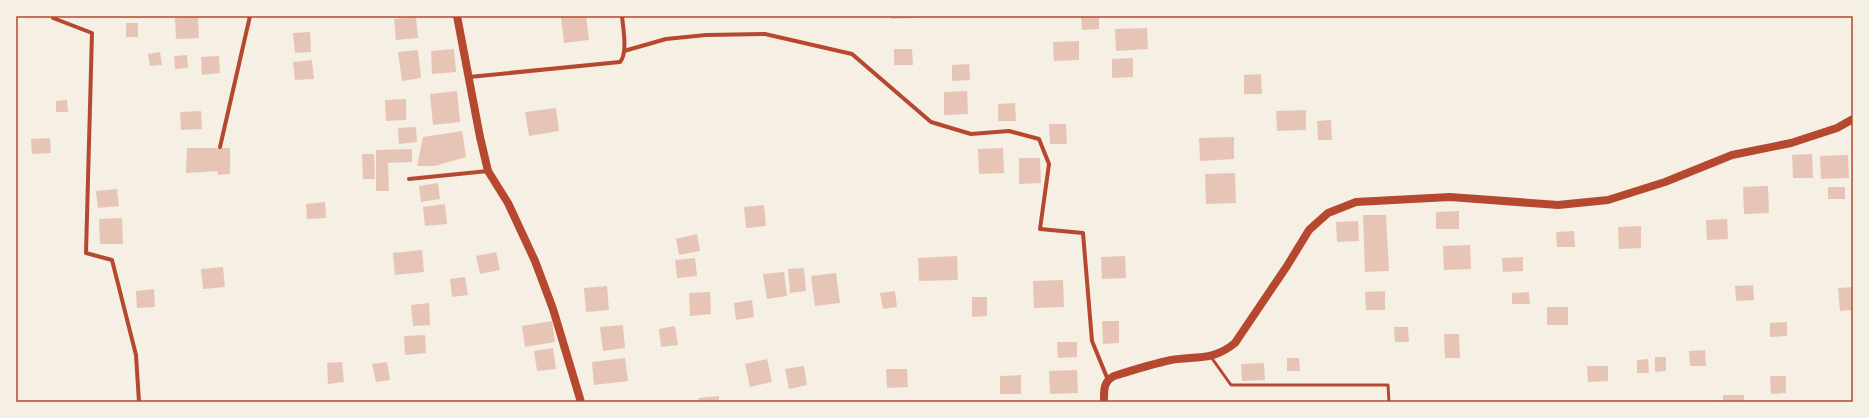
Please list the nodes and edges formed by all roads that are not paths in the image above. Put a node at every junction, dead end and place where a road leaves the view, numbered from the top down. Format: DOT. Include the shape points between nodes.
graph roads {
  1 [pos="53,16"];
  2 [pos="250,16"];
  3 [pos="457,16"];
  4 [pos="622,16"];
  5 [pos="624,51"];
  6 [pos="469,78"];
  7 [pos="1853,119"];
  8 [pos="220,147"];
  9 [pos="488,171"];
  10 [pos="409,179"];
  11 [pos="1211,356"];
  12 [pos="1108,380"];
  13 [pos="139,402"];
  14 [pos="581,402"];
  15 [pos="1104,402"];
  16 [pos="1389,402"];
  1 -- 13 [label="street" via="92,33 86,253 112,260 136,355"];
  2 -- 8 [label="street"];
  3 -- 6 [label="main road"];
  4 -- 5 [label="street"];
  5 -- 6 [label="street" via="624,58 620,62"];
  5 -- 12 [label="street" via="666,39 765,34 852,54 931,122 971,134 1009,131 1039,139 1049,164 1040,228 1083,233 1092,341"];
  6 -- 9 [label="main road"];
  7 -- 11 [label="main road" via="1837,128 1798,141 1732,155 1665,182 1608,200 1558,205 1450,197 1356,202 1328,214 1309,230 1288,266 1235,343"];
  9 -- 10 [label="street"];
  9 -- 14 [label="main road" via="508,203 535,261 553,309"];
  11 -- 12 [label="main road" via="1171,360"];
  11 -- 16 [label="lane" via="1231,385 1388,385"];
  12 -- 15 [label="main road" via="1104,387"];
}
